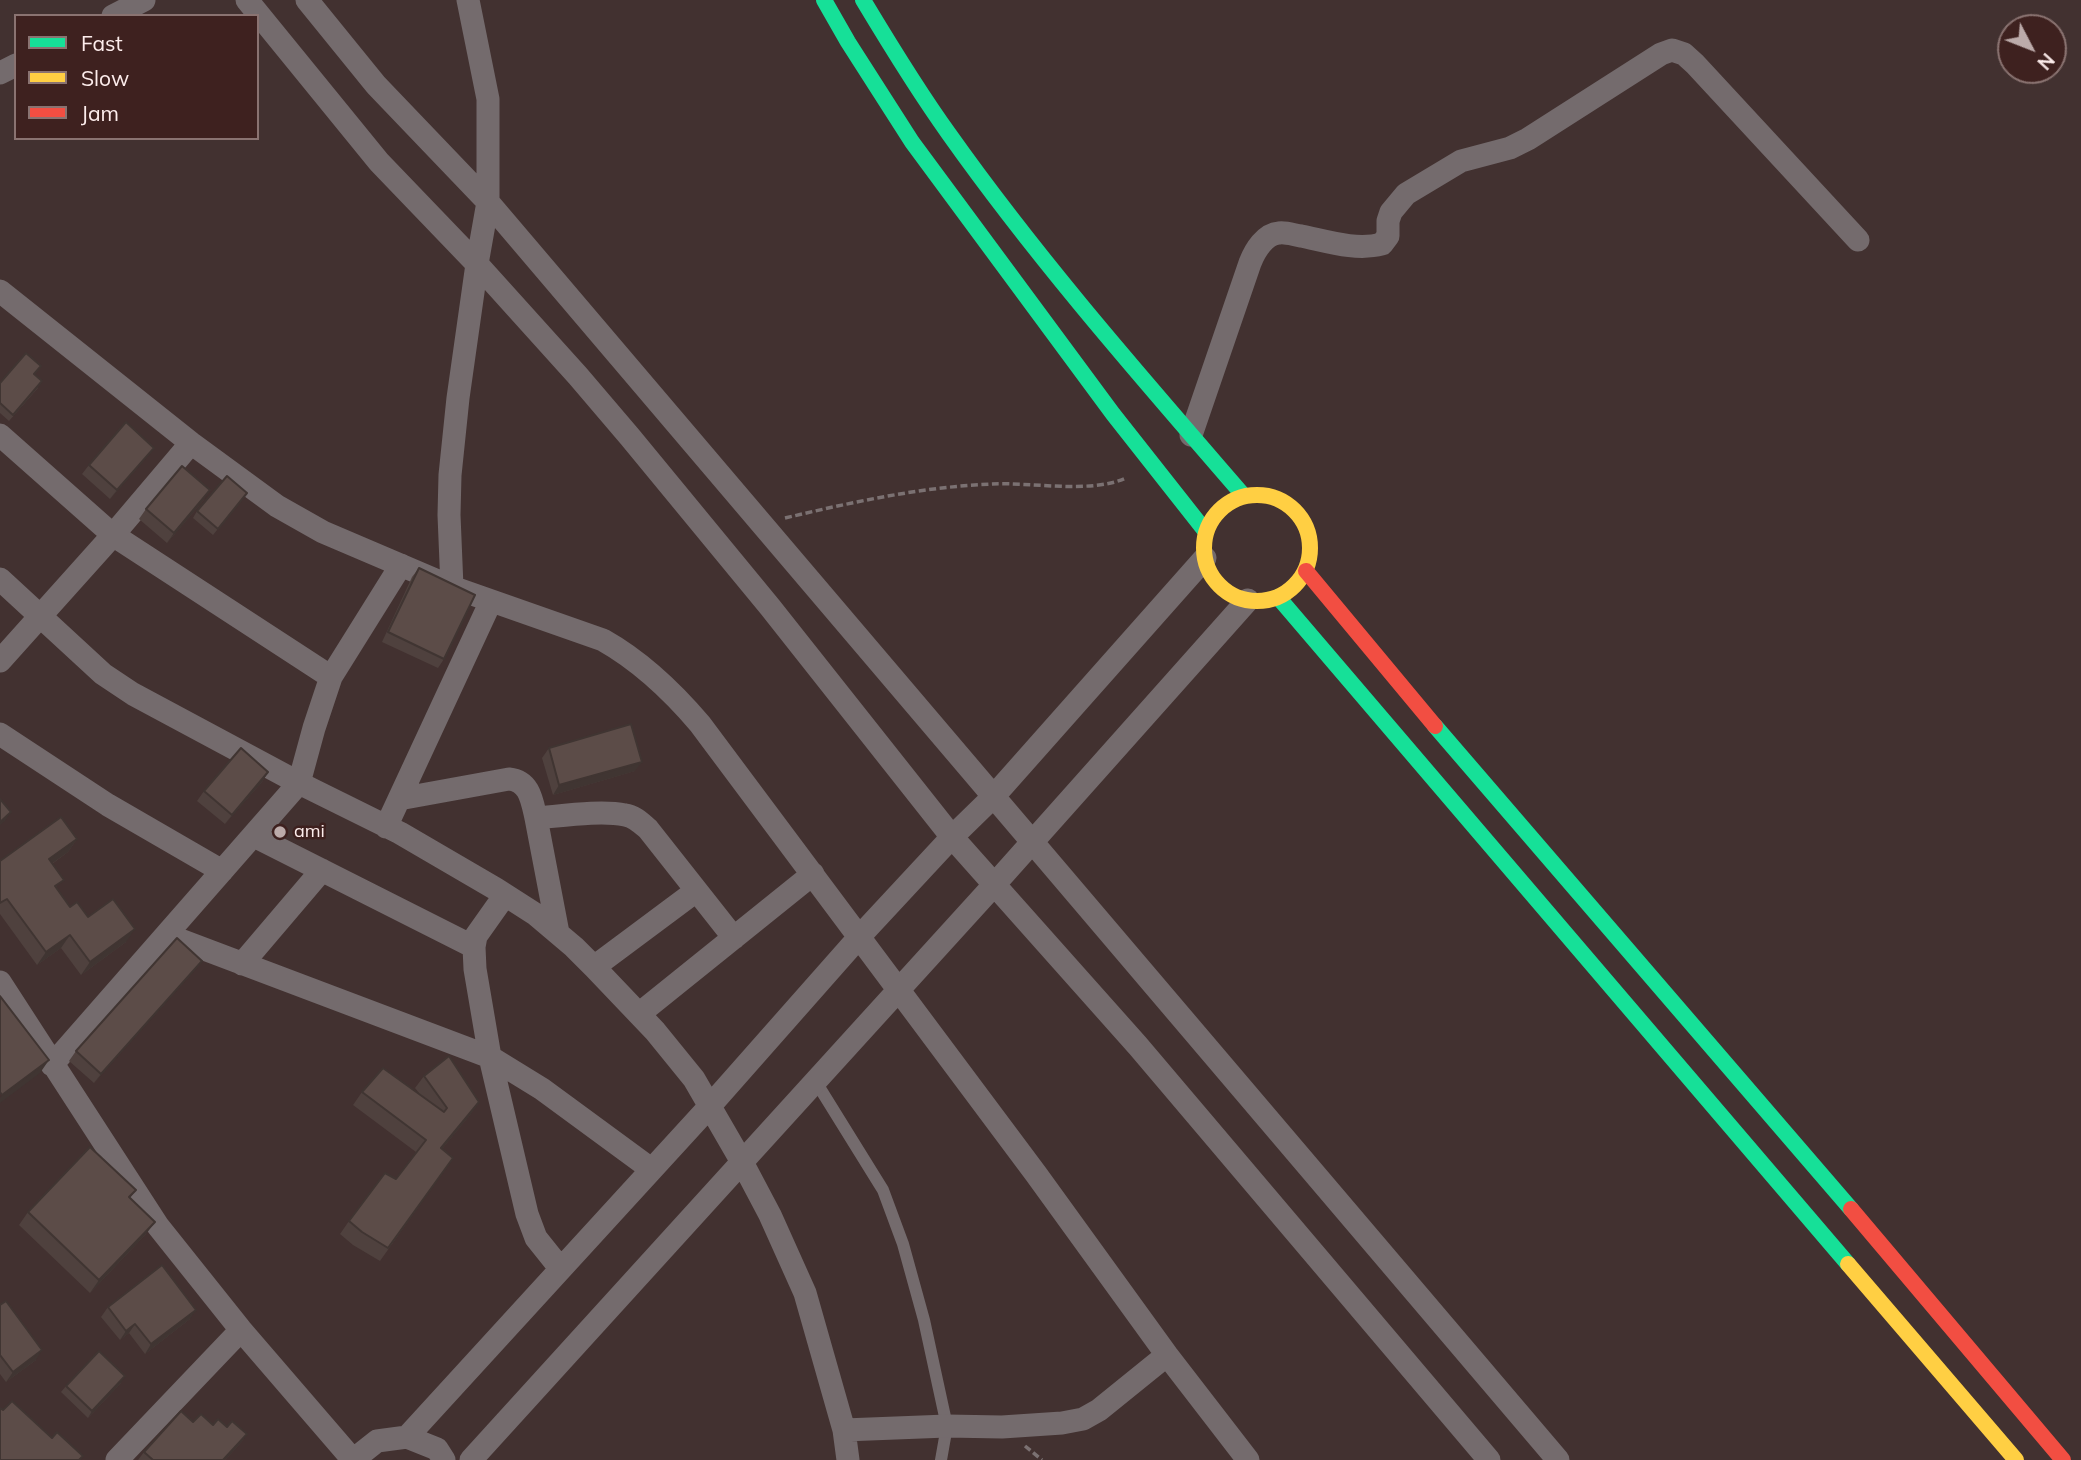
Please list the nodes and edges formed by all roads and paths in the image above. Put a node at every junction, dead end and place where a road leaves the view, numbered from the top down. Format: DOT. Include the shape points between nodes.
graph roads {
  1 [pos="144,0"];
  2 [pos="247,0"];
  3 [pos="307,0"];
  4 [pos="468,0"];
  5 [pos="824,0"];
  6 [pos="863,0"];
  7 [pos="117,14"];
  8 [pos="258,14"];
  9 [pos="259,15"];
  10 [pos="488,202"];
  11 [pos="1858,240"];
  12 [pos="477,264"];
  13 [pos="4,302"];
  14 [pos="0,435"];
  15 [pos="1191,435"];
  16 [pos="191,443"];
  17 [pos="1153,465"];
  18 [pos="1244,496"];
  19 [pos="761,524"];
  20 [pos="1206,532"];
  21 [pos="113,535"];
  22 [pos="1205,558"];
  23 [pos="401,565"];
  24 [pos="1306,570"];
  25 [pos="0,579"];
  26 [pos="452,587"];
  27 [pos="1278,597"];
  28 [pos="1248,600"];
  29 [pos="491,601"];
  30 [pos="41,616"];
  31 [pos="0,661"];
  32 [pos="331,677"];
  33 [pos="0,734"];
  34 [pos="299,783"];
  35 [pos="993,797"];
  36 [pos="399,799"];
  37 [pos="536,818"];
  38 [pos="386,827"];
  39 [pos="254,836"];
  40 [pos="952,837"];
  41 [pos="1033,841"];
  42 [pos="322,870"];
  43 [pos="222,871"];
  44 [pos="813,874"];
  45 [pos="994,885"];
  46 [pos="696,891"];
  47 [pos="505,895"];
  48 [pos="558,933"];
  49 [pos="167,935"];
  50 [pos="860,936"];
  51 [pos="734,938"];
  52 [pos="474,947"];
  53 [pos="242,964"];
  54 [pos="594,967"];
  55 [pos="0,982"];
  56 [pos="898,990"];
  57 [pos="639,1014"];
  58 [pos="490,1056"];
  59 [pos="52,1065"];
  60 [pos="816,1082"];
  61 [pos="709,1107"];
  62 [pos="742,1162"];
  63 [pos="651,1169"];
  64 [pos="560,1268"];
  65 [pos="241,1330"];
  66 [pos="1167,1355"];
  67 [pos="947,1426"];
  68 [pos="844,1430"];
  69 [pos="407,1437"];
  70 [pos="117,1460"];
  71 [pos="353,1460"];
  72 [pos="444,1460"];
  73 [pos="471,1460"];
  74 [pos="848,1460"];
  75 [pos="941,1460"];
  76 [pos="1248,1460"];
  77 [pos="1489,1460"];
  78 [pos="1558,1460"];
  79 [pos="2016,1460"];
  80 [pos="2063,1460"];
  1 -- 7 [label="street"];
  2 -- 8 [label="street"];
  3 -- 10 [label="street" via="376,85"];
  4 -- 10 [label="street" via="488,99"];
  5 -- 17 [label="highway" via="912,142"];
  6 -- 15 [label="highway" via="908,76 975,173"];
  9 -- 12 [label="street" via="379,162"];
  10 -- 12 [label="street"];
  10 -- 19 [label="street"];
  11 -- 15 [label="street" via="1695,64 1672,50 1528,139 1461,161 1406,194 1391,212 1388,236 1382,244 1342,244 1279,233 1265,240 1250,262"];
  12 -- 26 [label="street" via="450,475"];
  12 -- 40 [label="street" via="630,437"];
  13 -- 16 [label="street"];
  14 -- 21 [label="street"];
  15 -- 18 [label="highway"];
  16 -- 21 [label="street"];
  16 -- 23 [label="street" via="277,506 323,532"];
  17 -- 19 [label="path" via="1107,484 947,487 893,494"];
  17 -- 20 [label="highway"];
  18 -- 20 [label="highway" via="1227,503"];
  18 -- 24 [label="highway" via="1274,496 1299,513 1311,541"];
  19 -- 35 [label="street"];
  20 -- 22 [label="highway"];
  21 -- 30 [label="street"];
  21 -- 32 [label="street"];
  22 -- 28 [label="highway" via="1220,586"];
  22 -- 35 [label="street"];
  23 -- 26 [label="street"];
  23 -- 32 [label="street"];
  24 -- 27 [label="highway" via="1299,582"];
  24 -- 80 [label="highway"];
  25 -- 30 [label="street"];
  26 -- 29 [label="street"];
  27 -- 28 [label="highway"];
  27 -- 79 [label="highway"];
  28 -- 41 [label="street"];
  29 -- 36 [label="street"];
  29 -- 44 [label="street" via="603,640 651,672 700,724"];
  30 -- 31 [label="street"];
  30 -- 34 [label="street" via="103,674 133,694"];
  32 -- 34 [label="street"];
  33 -- 43 [label="street" via="108,805"];
  34 -- 38 [label="street"];
  34 -- 39 [label="street"];
  35 -- 40 [label="street"];
  35 -- 41 [label="street"];
  36 -- 37 [label="street" via="509,779 527,788"];
  36 -- 38 [label="street"];
  37 -- 46 [label="street" via="611,813 638,820"];
  37 -- 48 [label="street"];
  38 -- 47 [label="street"];
  39 -- 42 [label="street"];
  39 -- 43 [label="street"];
  40 -- 45 [label="street"];
  40 -- 50 [label="street"];
  41 -- 45 [label="street"];
  41 -- 78 [label="street"];
  42 -- 52 [label="street"];
  42 -- 53 [label="street"];
  43 -- 49 [label="street"];
  44 -- 50 [label="street"];
  44 -- 51 [label="street"];
  45 -- 56 [label="street"];
  45 -- 77 [label="street" via="1138,1046"];
  46 -- 51 [label="street"];
  46 -- 54 [label="street"];
  47 -- 48 [label="street"];
  47 -- 52 [label="street" via="476,936"];
  48 -- 54 [label="street"];
  49 -- 53 [label="street"];
  49 -- 59 [label="street"];
  50 -- 56 [label="street"];
  50 -- 61 [label="street"];
  51 -- 57 [label="street"];
  52 -- 58 [label="street"];
  53 -- 58 [label="street"];
  54 -- 57 [label="street"];
  55 -- 59 [label="street"];
  56 -- 60 [label="street"];
  56 -- 66 [label="street"];
  57 -- 61 [label="street" via="677,1056"];
  58 -- 63 [label="street"];
  58 -- 64 [label="street" via="532,1230"];
  59 -- 65 [label="street" via="158,1226"];
  60 -- 62 [label="street"];
  60 -- 67 [label="lane" via="883,1190 924,1320"];
  61 -- 62 [label="street"];
  61 -- 63 [label="street"];
  62 -- 68 [label="street" via="805,1293"];
  62 -- 73 [label="street"];
  63 -- 64 [label="street"];
  64 -- 69 [label="street"];
  65 -- 70 [label="street"];
  65 -- 71 [label="street"];
  66 -- 67 [label="street" via="1083,1419 1002,1427"];
  66 -- 76 [label="street"];
  67 -- 68 [label="street"];
  67 -- 75 [label="lane"];
  68 -- 74 [label="street"];
  69 -- 71 [label="street" via="377,1441"];
  69 -- 72 [label="street" via="437,1450"];
}
